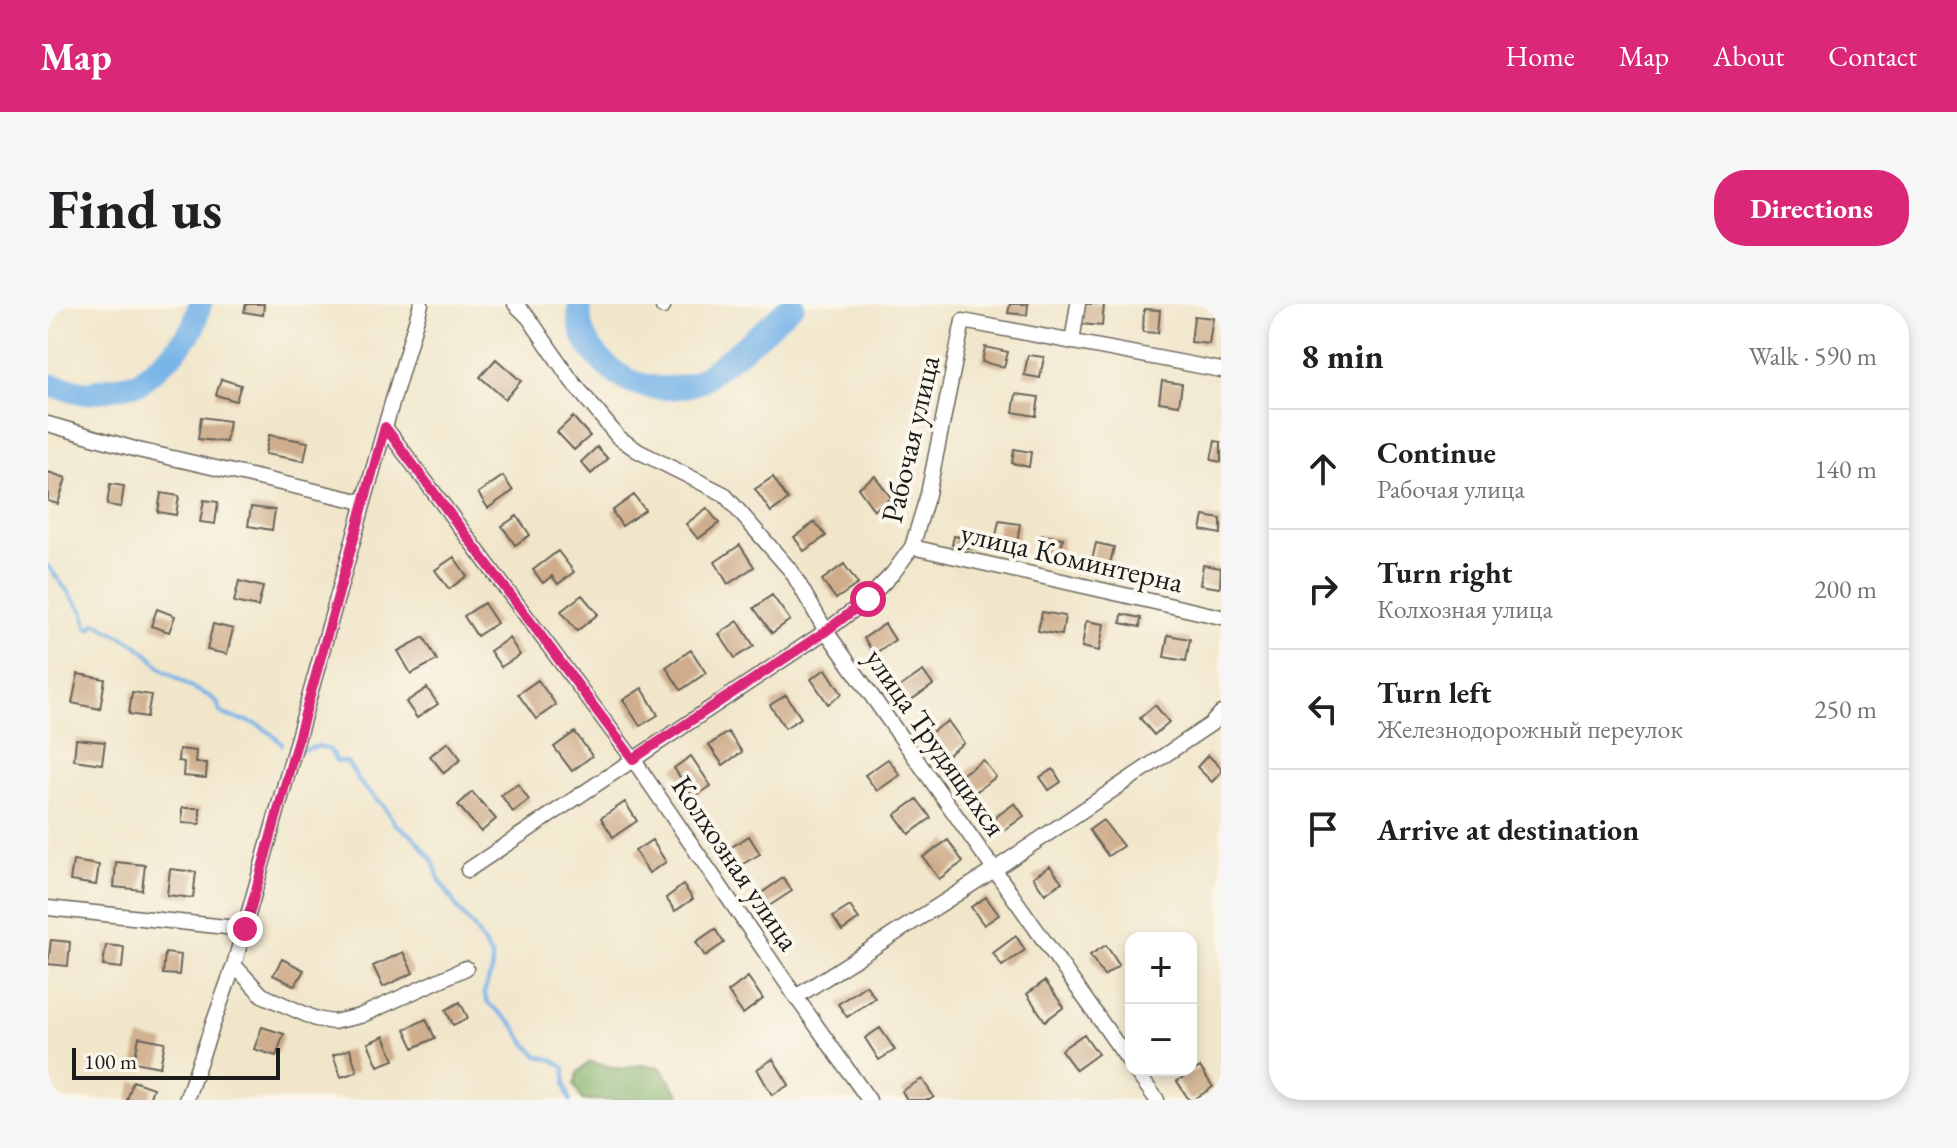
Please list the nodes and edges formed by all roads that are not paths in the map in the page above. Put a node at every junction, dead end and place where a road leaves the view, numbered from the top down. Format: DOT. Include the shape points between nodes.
graph roads {
  1 [pos="421,304"];
  2 [pos="515,304"];
  3 [pos="1078,304"];
  4 [pos="1072,342"];
  5 [pos="1221,370"];
  6 [pos="48,424"];
  7 [pos="385,427"];
  8 [pos="363,502"];
  9 [pos="912,547"];
  10 [pos="1221,617"];
  11 [pos="826,631"];
  12 [pos="1218,723"];
  13 [pos="633,759"];
  14 [pos="468,870"];
  15 [pos="994,870"];
  16 [pos="48,908"];
  17 [pos="245,929"];
  18 [pos="234,965"];
  19 [pos="466,968"];
  20 [pos="796,997"];
  21 [pos="1125,1056"];
  22 [pos="1139,1076"];
  23 [pos="186,1100"];
  24 [pos="869,1100"];
  25 [pos="1157,1100"];
  1 -- 7 [label="street"];
  2 -- 11 [label="street, улица Трудящихся" via="618,437 724,494 792,572"];
  3 -- 4 [label="street"];
  4 -- 5 [label="street"];
  4 -- 9 [label="street, Рабочая улица" via="963,321"];
  6 -- 8 [label="street"];
  7 -- 8 [label="street"];
  7 -- 13 [label="street, Колхозная улица"];
  8 -- 17 [label="street"];
  9 -- 10 [label="street, улица Коминтерна"];
  9 -- 11 [label="street, Рабочая улица" via="868,599"];
  11 -- 13 [label="street, Рабочая улица"];
  11 -- 15 [label="street, улица Трудящихся"];
  12 -- 15 [label="street"];
  13 -- 14 [label="street, Рабочая улица"];
  13 -- 20 [label="street, Колхозная улица"];
  15 -- 20 [label="street"];
  15 -- 21 [label="street, улица Трудящихся"];
  16 -- 17 [label="street"];
  17 -- 18 [label="street"];
  18 -- 19 [label="street" via="262,995 333,1022 360,1016"];
  18 -- 23 [label="street"];
  20 -- 24 [label="street, Колхозная улица"];
  22 -- 25 [label="street"];
}
